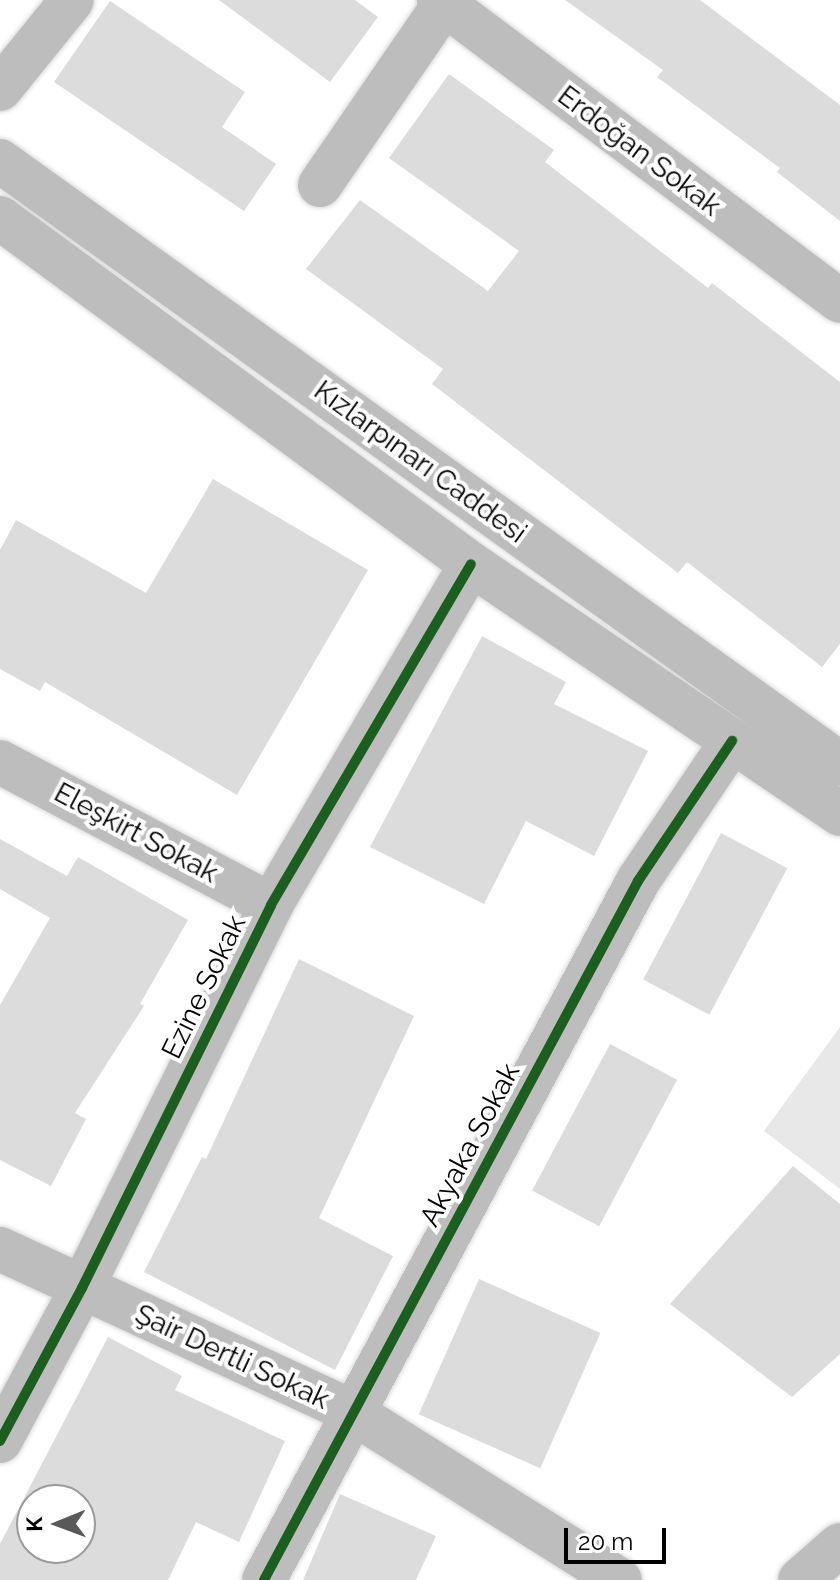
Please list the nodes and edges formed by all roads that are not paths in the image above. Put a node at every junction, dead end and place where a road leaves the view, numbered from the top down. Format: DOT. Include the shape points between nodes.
graph roads {
  1 [pos="72,0"];
  2 [pos="444,2"];
  3 [pos="0,89"];
  4 [pos="0,161"];
  5 [pos="320,185"];
  6 [pos="0,218"];
  7 [pos="840,301"];
  8 [pos="471,564"];
  9 [pos="732,741"];
  10 [pos="0,762"];
  11 [pos="840,764"];
  12 [pos="840,814"];
  13 [pos="271,905"];
  14 [pos="0,1249"];
  15 [pos="82,1288"];
  16 [pos="352,1412"];
  17 [pos="0,1441"];
  18 [pos="840,1545"];
  19 [pos="264,1580"];
  20 [pos="620,1580"];
  21 [pos="800,1580"];
  1 -- 3 [label="street"];
  2 -- 5 [label="street"];
  2 -- 7 [label="street, Erdoğan Sokak"];
  4 -- 11 [label="street, Kızlarpınarı Caddesi"];
  6 -- 8 [label="street, Kızlarpınarı Caddesi"];
  8 -- 9 [label="street, Kızlarpınarı Caddesi"];
  8 -- 13 [label="street, Ezine Sokak"];
  9 -- 12 [label="street, Kızlarpınarı Caddesi"];
  9 -- 16 [label="street, Akyaka Sokak" via="638,881"];
  10 -- 13 [label="street, Eleşkirt Sokak"];
  13 -- 15 [label="street, Ezine Sokak"];
  14 -- 15 [label="street, Şair Dertli Sokak"];
  15 -- 16 [label="street, Şair Dertli Sokak"];
  15 -- 17 [label="street, Ezine Sokak"];
  16 -- 19 [label="street, Akyaka Sokak"];
  16 -- 20 [label="street, Şair Dertli Sokak"];
  18 -- 21 [label="street"];
}
